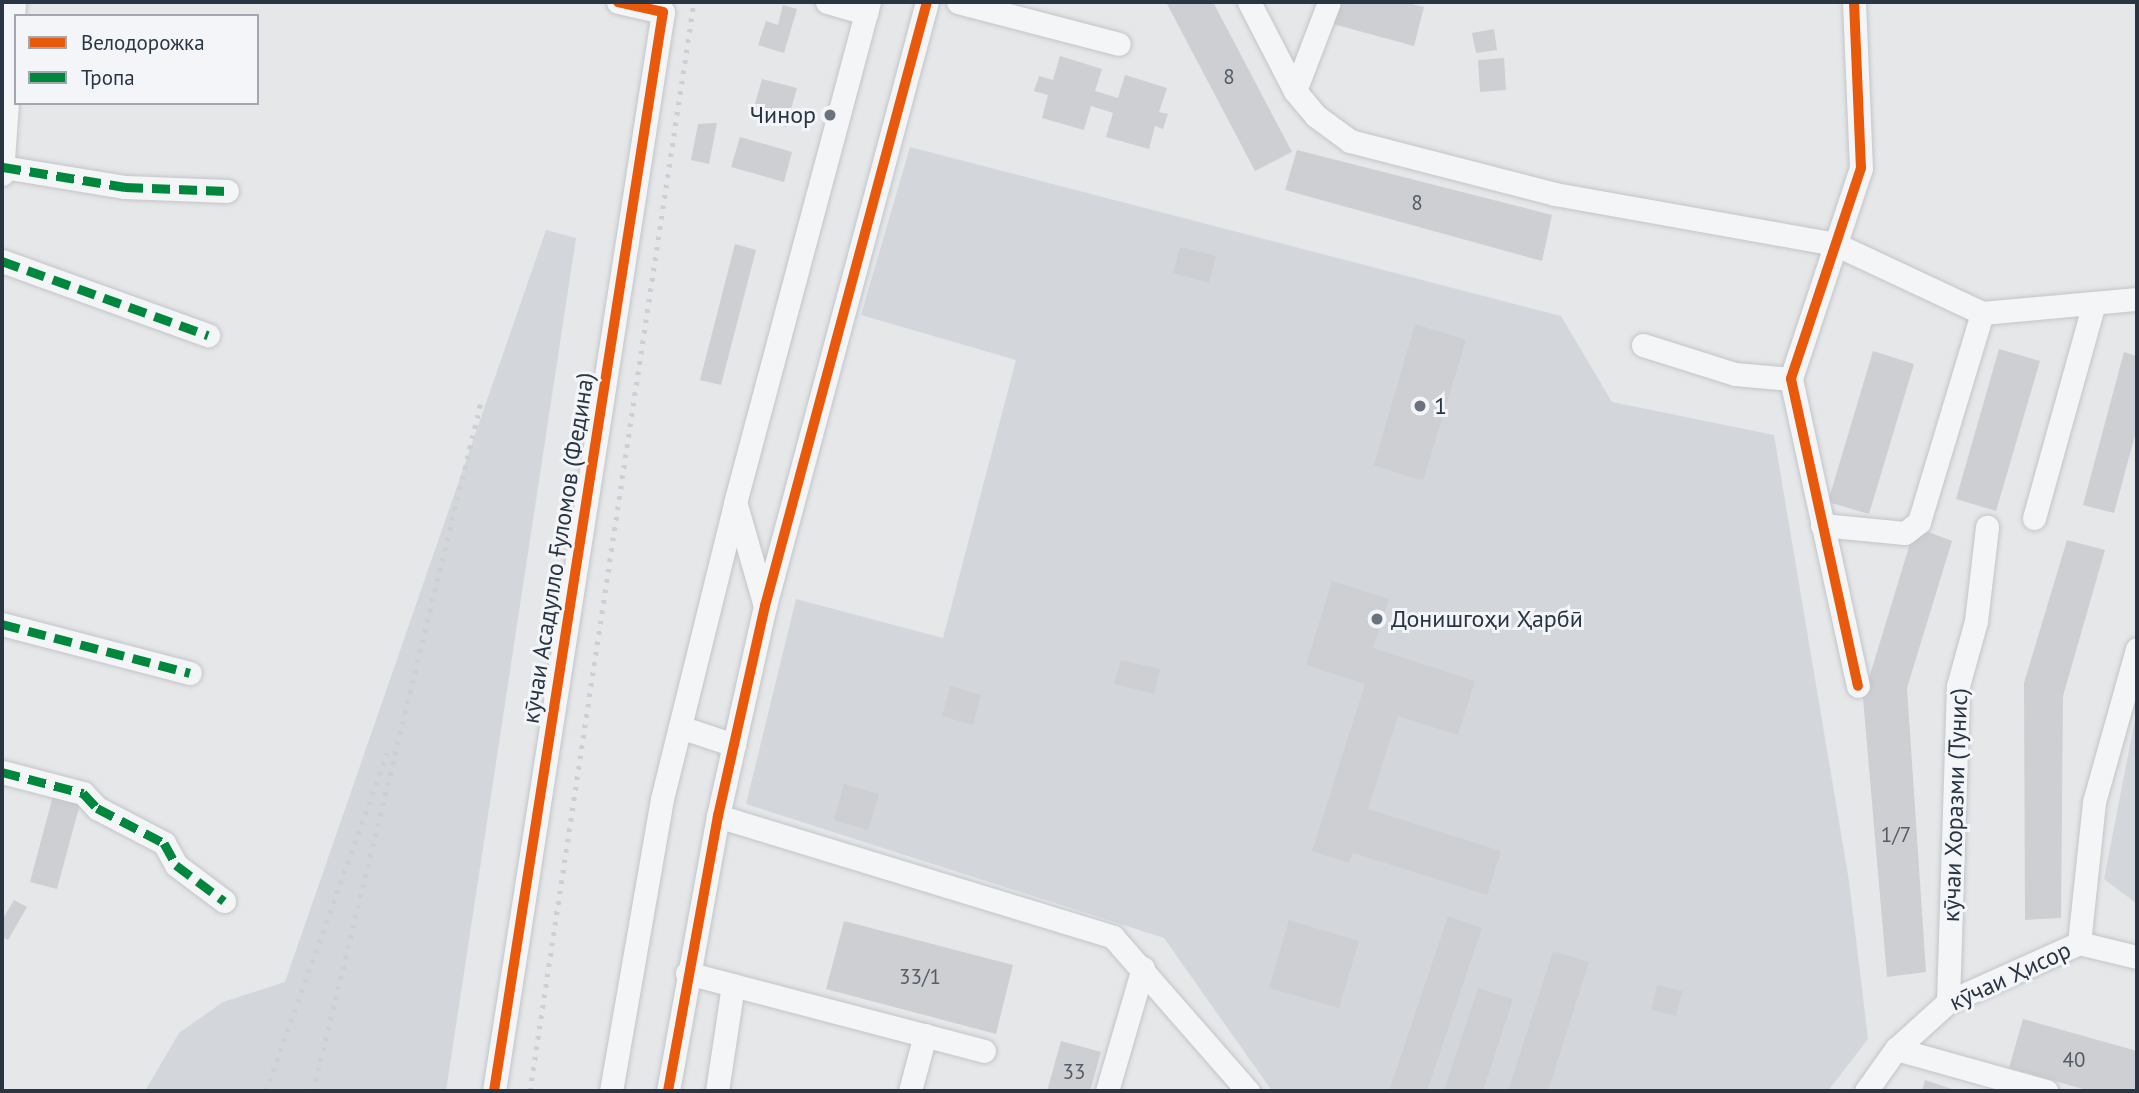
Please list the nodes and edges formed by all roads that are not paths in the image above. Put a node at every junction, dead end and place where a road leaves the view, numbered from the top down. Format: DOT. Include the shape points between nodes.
graph roads {
  1 [pos="14,2"];
  2 [pos="618,2"];
  3 [pos="827,2"];
  4 [pos="927,2"];
  5 [pos="958,2"];
  6 [pos="1250,2"];
  7 [pos="1329,2"];
  8 [pos="1854,2"];
  9 [pos="867,8"];
  10 [pos="1119,44"];
  11 [pos="1295,91"];
  12 [pos="2,167"];
  13 [pos="2,174"];
  14 [pos="227,191"];
  15 [pos="1835,244"];
  16 [pos="2,261"];
  17 [pos="2137,299"];
  18 [pos="2094,303"];
  19 [pos="1982,313"];
  20 [pos="208,335"];
  21 [pos="1643,345"];
  22 [pos="1790,379"];
  23 [pos="735,503"];
  24 [pos="2034,519"];
  25 [pos="1822,525"];
  26 [pos="1987,527"];
  27 [pos="765,606"];
  28 [pos="2,624"];
  29 [pos="2137,649"];
  30 [pos="190,673"];
  31 [pos="1858,686"];
  32 [pos="680,727"];
  33 [pos="734,745"];
  34 [pos="2,772"];
  35 [pos="718,816"];
  36 [pos="224,901"];
  37 [pos="2079,943"];
  38 [pos="2137,957"];
  39 [pos="1143,968"];
  40 [pos="687,973"];
  41 [pos="733,985"];
  42 [pos="1948,1002"];
  43 [pos="925,1035"];
  44 [pos="1896,1049"];
  45 [pos="984,1051"];
  46 [pos="1240,1087"];
  47 [pos="494,1091"];
  48 [pos="611,1091"];
  49 [pos="668,1091"];
  50 [pos="717,1091"];
  51 [pos="910,1091"];
  52 [pos="1107,1091"];
  53 [pos="1866,1091"];
  54 [pos="2046,1091"];
  1 -- 12 [label="street"];
  2 -- 47 [label="street, кӯчаи Асадулло Ғуломов (Федина)" via="663,12"];
  3 -- 9 [label="street"];
  4 -- 27 [label="street"];
  5 -- 10 [label="street"];
  6 -- 11 [label="street"];
  7 -- 11 [label="street"];
  8 -- 15 [label="street" via="1861,168"];
  9 -- 23 [label="street"];
  11 -- 15 [label="street" via="1315,116 1350,141 1555,194"];
  12 -- 13 [label="street"];
  12 -- 14 [label="street" via="125,187"];
  15 -- 19 [label="street"];
  15 -- 22 [label="street"];
  16 -- 20 [label="street"];
  17 -- 18 [label="street"];
  18 -- 19 [label="street"];
  18 -- 24 [label="street"];
  19 -- 25 [label="street" via="1919,522 1905,533"];
  21 -- 22 [label="street" via="1735,374"];
  22 -- 25 [label="street"];
  23 -- 27 [label="street"];
  23 -- 32 [label="street"];
  25 -- 31 [label="street"];
  26 -- 42 [label="street, кӯчаи Хоразми (Тунис)" via="1976,621 1958,685"];
  27 -- 33 [label="street"];
  28 -- 30 [label="street"];
  29 -- 37 [label="street" via="2094,802"];
  32 -- 33 [label="street"];
  32 -- 48 [label="street" via="660,813"];
  33 -- 35 [label="street"];
  34 -- 36 [label="street" via="83,793 97,808 164,843 176,865"];
  35 -- 39 [label="street" via="1114,937"];
  35 -- 40 [label="street"];
  37 -- 38 [label="street, кӯчаи Ҳисор"];
  37 -- 42 [label="street, кӯчаи Ҳисор"];
  39 -- 46 [label="street"];
  39 -- 52 [label="street"];
  40 -- 41 [label="street"];
  40 -- 49 [label="street"];
  41 -- 43 [label="street"];
  41 -- 50 [label="street"];
  42 -- 44 [label="street, кӯчаи Ҳисор"];
  43 -- 45 [label="street"];
  43 -- 51 [label="street"];
  44 -- 53 [label="street, кӯчаи Ҳисор"];
  44 -- 54 [label="street"];
}
